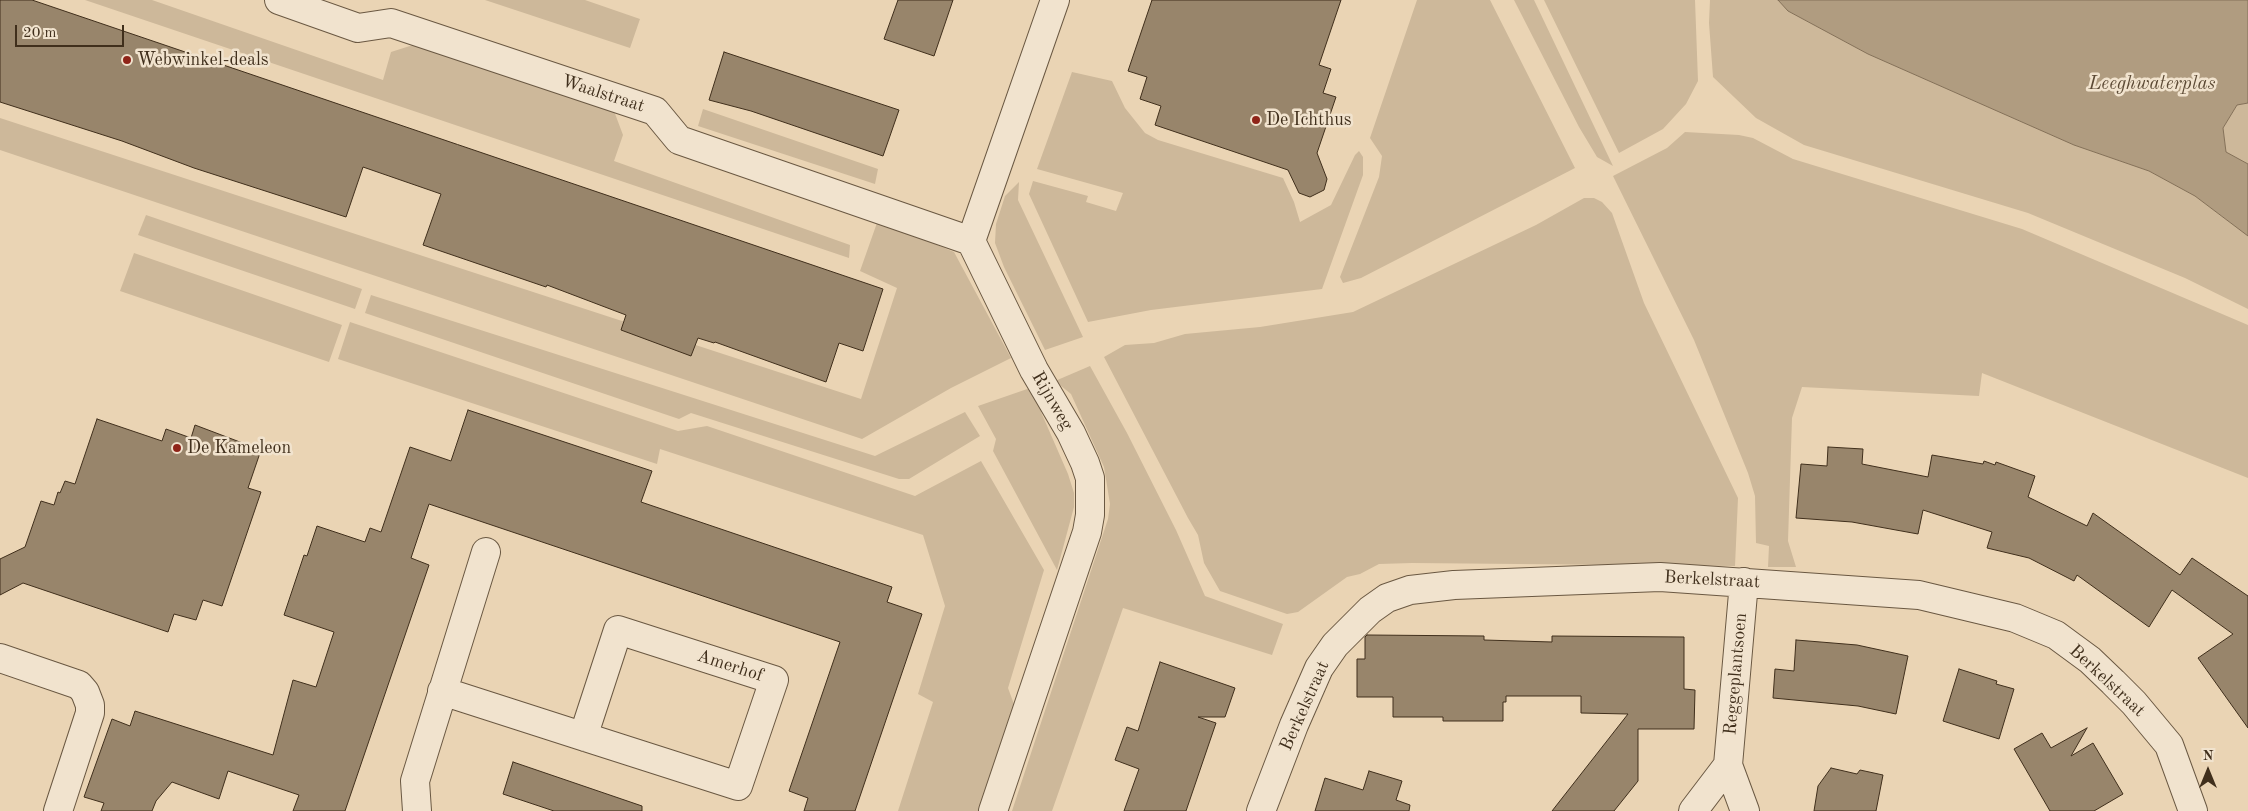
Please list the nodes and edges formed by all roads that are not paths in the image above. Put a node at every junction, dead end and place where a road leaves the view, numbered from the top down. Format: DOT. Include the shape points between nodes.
graph roads {
  1 [pos="279,0"];
  2 [pos="1054,0"];
  3 [pos="971,241"];
  4 [pos="486,552"];
  5 [pos="1744,582"];
  6 [pos="0,658"];
  7 [pos="442,691"];
  8 [pos="585,737"];
  9 [pos="1728,765"];
  10 [pos="58,811"];
  11 [pos="417,811"];
  12 [pos="994,811"];
  13 [pos="1261,811"];
  14 [pos="1693,811"];
  15 [pos="1745,811"];
  16 [pos="2193,811"];
  1 -- 3 [label="street, Waalstraat" via="358,28 392,23 655,111 679,140"];
  2 -- 3 [label="street"];
  3 -- 12 [label="street, Rijnweg" via="1034,370 1071,433 1087,471 1091,494 1087,532"];
  4 -- 7 [label="street"];
  5 -- 9 [label="street, Reggeplantsoen"];
  5 -- 13 [label="street, Berkelstraat" via="1660,577 1594,578 1454,585 1410,590 1387,598 1335,645 1319,668"];
  5 -- 16 [label="street, Berkelstraat" via="1919,595 2014,618 2056,635 2113,682 2169,745"];
  6 -- 10 [label="street" via="79,685 90,705"];
  7 -- 8 [label="street, Amerhof"];
  7 -- 11 [label="street" via="415,781"];
  8 -- 8 [label="street, Amerhof" via="738,786 774,680 618,630"];
  9 -- 14 [label="street"];
  9 -- 15 [label="street, Reggeplantsoen"];
}
